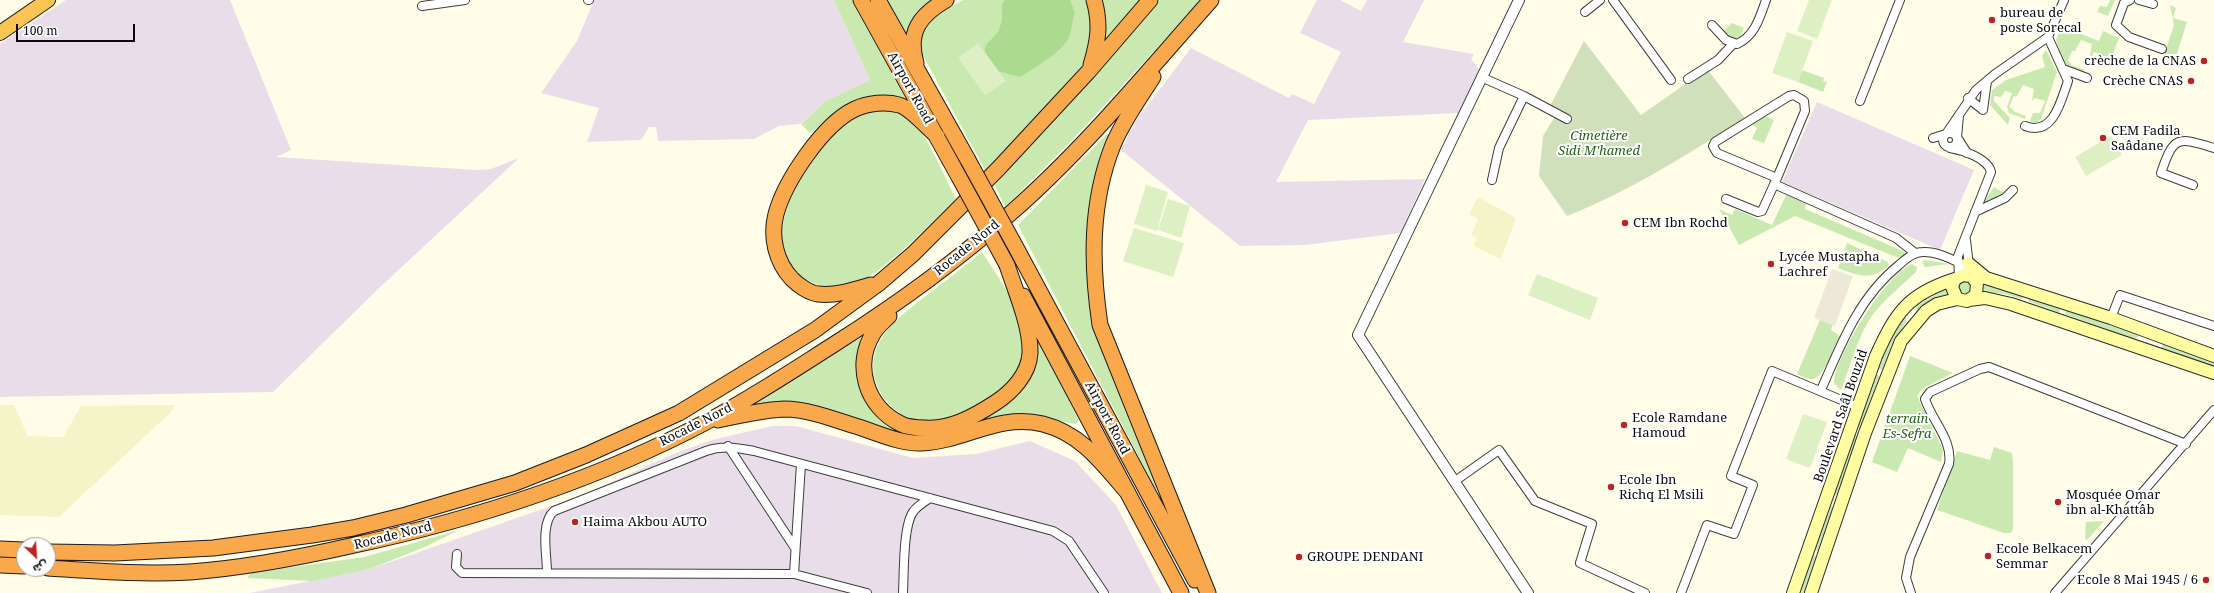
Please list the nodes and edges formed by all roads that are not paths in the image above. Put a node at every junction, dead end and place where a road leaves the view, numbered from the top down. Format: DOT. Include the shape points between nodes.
graph roads {
  1 [pos="32,0"];
  2 [pos="48,0"];
  3 [pos="465,0"];
  4 [pos="861,0"];
  5 [pos="878,0"];
  6 [pos="946,0"];
  7 [pos="1094,0"];
  8 [pos="1150,0"];
  9 [pos="1211,0"];
  10 [pos="1518,0"];
  11 [pos="1600,0"];
  12 [pos="1613,0"];
  13 [pos="1766,0"];
  14 [pos="1900,0"];
  15 [pos="2064,0"];
  16 [pos="2130,0"];
  17 [pos="2139,0"];
  18 [pos="2153,4"];
  19 [pos="422,6"];
  20 [pos="1585,12"];
  21 [pos="0,22"];
  22 [pos="1712,25"];
  23 [pos="0,33"];
  24 [pos="2048,37"];
  25 [pos="1176,40"];
  26 [pos="1733,44"];
  27 [pos="2162,49"];
  28 [pos="2063,69"];
  29 [pos="1088,72"];
  30 [pos="920,75"];
  31 [pos="1481,77"];
  32 [pos="2087,78"];
  33 [pos="1688,79"];
  34 [pos="1671,80"];
  35 [pos="1987,80"];
  36 [pos="1524,96"];
  37 [pos="1968,98"];
  38 [pos="1860,101"];
  39 [pos="1961,109"];
  40 [pos="1567,119"];
  41 [pos="2025,126"];
  42 [pos="1946,134"];
  43 [pos="937,136"];
  44 [pos="1956,137"];
  45 [pos="1947,146"];
  46 [pos="2214,148"];
  47 [pos="1968,153"];
  48 [pos="1492,180"];
  49 [pos="1776,181"];
  50 [pos="2193,185"];
  51 [pos="2013,190"];
  52 [pos="1726,199"];
  53 [pos="1974,212"];
  54 [pos="1966,234"];
  55 [pos="1915,253"];
  56 [pos="1007,265"];
  57 [pos="1964,265"];
  58 [pos="1957,278"];
  59 [pos="878,284"];
  60 [pos="909,294"];
  61 [pos="1963,300"];
  62 [pos="1904,308"];
  63 [pos="2111,318"];
  64 [pos="1917,320"];
  65 [pos="2214,326"];
  66 [pos="2148,332"];
  67 [pos="2142,348"];
  68 [pos="2214,356"];
  69 [pos="2214,374"];
  70 [pos="1821,390"];
  71 [pos="1858,407"];
  72 [pos="2214,410"];
  73 [pos="705,422"];
  74 [pos="2186,444"];
  75 [pos="728,446"];
  76 [pos="801,464"];
  77 [pos="1455,480"];
  78 [pos="1128,494"];
  79 [pos="930,498"];
  80 [pos="1827,500"];
  81 [pos="1841,504"];
  82 [pos="795,548"];
  83 [pos="0,549"];
  84 [pos="16,550"];
  85 [pos="56,552"];
  86 [pos="457,554"];
  87 [pos="0,565"];
  88 [pos="16,566"];
  89 [pos="56,569"];
  90 [pos="547,572"];
  91 [pos="794,574"];
  92 [pos="867,593"];
  93 [pos="903,593"];
  94 [pos="1104,593"];
  95 [pos="1181,593"];
  96 [pos="1202,593"];
  97 [pos="1208,593"];
  98 [pos="1528,593"];
  99 [pos="1645,593"];
  100 [pos="1681,593"];
  101 [pos="1793,593"];
  102 [pos="1811,593"];
  103 [pos="1910,593"];
  104 [pos="2055,593"];
  1 -- 21 [label="highway"];
  2 -- 23 [label="highway"];
  3 -- 19 [label="street"];
  4 -- 43 [label="highway, Airport Road"];
  5 -- 30 [label="highway, Airport Road"];
  6 -- 30 [label="highway" via="930,9 914,34 914,55"];
  7 -- 29 [label="highway" via="1098,13 1099,33"];
  8 -- 29 [label="highway, Rocade Nord"];
  9 -- 25 [label="highway, Rocade Nord"];
  10 -- 31 [label="street"];
  11 -- 20 [label="street"];
  12 -- 34 [label="street"];
  13 -- 26 [label="street" via="1756,27 1743,41"];
  14 -- 38 [label="street"];
  15 -- 24 [label="street"];
  16 -- 27 [label="street" via="2124,3 2116,25 2129,37"];
  17 -- 18 [label="street"];
  22 -- 26 [label="street"];
  24 -- 28 [label="street"];
  24 -- 35 [label="street"];
  25 -- 60 [label="highway, Rocade Nord" via="1077,148 1013,211"];
  25 -- 97 [label="highway" via="1128,116 1113,145 1100,186 1093,234 1094,285 1100,325"];
  26 -- 33 [label="street" via="1718,60"];
  28 -- 32 [label="street"];
  28 -- 41 [label="street" via="2068,81 2053,117 2041,128 2032,129"];
  29 -- 59 [label="highway, Rocade Nord" via="943,226"];
  30 -- 96 [label="highway, Airport Road, bridge"];
  31 -- 36 [label="street"];
  31 -- 77 [label="street" via="1358,335"];
  35 -- 37 [label="street"];
  35 -- 37 [label="street" via="1983,110"];
  36 -- 40 [label="street"];
  36 -- 48 [label="street" via="1499,148"];
  37 -- 39 [label="street"];
  39 -- 42 [label="street"];
  39 -- 44 [label="street"];
  42 -- 44 [label="street" via="1951,133"];
  42 -- 45 [label="street" via="1943,138"];
  43 -- 56 [label="highway, Airport Road, bridge"];
  43 -- 59 [label="highway" via="901,105 880,102 855,109 840,120 808,152 776,214 774,238 778,259 784,271 797,284 816,294 833,294"];
  44 -- 45 [label="street" via="1956,144"];
  44 -- 47 [label="street"];
  45 -- 47 [label="street"];
  46 -- 50 [label="street" via="2183,140 2174,144 2169,151 2161,173"];
  47 -- 53 [label="street" via="1986,164 1991,172"];
  49 -- 49 [label="street" via="1717,153 1713,146 1715,142 1794,95 1804,101 1806,111"];
  49 -- 52 [label="street" via="1761,212"];
  49 -- 55 [label="street" via="1896,238"];
  51 -- 53 [label="street" via="2005,198"];
  53 -- 54 [label="street"];
  54 -- 57 [label="street"];
  54 -- 57 [label="street"];
  55 -- 57 [label="street" via="1928,252"];
  55 -- 70 [label="street" via="1890,272 1867,298 1844,338"];
  56 -- 60 [label="highway" via="1028,334 1030,354 1025,371 1017,385 1001,399 978,414 957,423 926,429 902,425 883,411 869,392 863,375 866,351 874,331"];
  56 -- 78 [label="highway, Airport Road"];
  57 -- 58 [label="main road, Boulevard Saâl Bouzid"];
  57 -- 61 [label="main road" via="1978,288 1976,296"];
  57 -- 63 [label="main road" via="1986,278"];
  58 -- 61 [label="main road" via="1952,287"];
  58 -- 62 [label="main road, Boulevard Saâl Bouzid" via="1926,290"];
  59 -- 85 [label="highway, Rocade Nord" via="815,330 679,413 586,455 515,483 406,515 312,535 213,548 115,553"];
  60 -- 73 [label="highway, Rocade Nord" via="803,364"];
  61 -- 64 [label="main road" via="1937,304"];
  61 -- 67 [label="main road" via="1985,298 2011,304"];
  62 -- 64 [label="main road"];
  62 -- 71 [label="main road, Boulevard Saâl Bouzid" via="1888,331 1876,356"];
  63 -- 65 [label="street" via="2120,295"];
  63 -- 66 [label="main road"];
  64 -- 81 [label="main road" via="1893,357"];
  66 -- 67 [label="main road"];
  66 -- 68 [label="main road"];
  67 -- 69 [label="main road"];
  70 -- 71 [label="street"];
  70 -- 100 [label="street" via="1772,371 1731,476 1753,486 1734,534 1707,525"];
  71 -- 80 [label="main road, Boulevard Saâl Bouzid"];
  72 -- 74 [label="street"];
  73 -- 78 [label="highway" via="785,409 820,415 881,435 921,443 1020,420 1032,422 1067,432 1084,442"];
  73 -- 89 [label="highway, Rocade Nord" via="628,458 547,490 419,531 362,544 288,560 188,572 125,573"];
  74 -- 103 [label="street" via="1989,367 1930,392 1925,399 1926,403 1948,446 1950,456 1949,464 1910,557 1906,578"];
  74 -- 104 [label="street"];
  75 -- 76 [label="street"];
  75 -- 82 [label="street"];
  75 -- 90 [label="street" via="706,450 554,511 546,524"];
  76 -- 79 [label="street"];
  76 -- 82 [label="street"];
  77 -- 98 [label="street"];
  77 -- 99 [label="street" via="1499,450 1534,501 1592,524 1580,563"];
  78 -- 95 [label="highway, Airport Road"];
  79 -- 93 [label="street" via="912,513 907,526"];
  79 -- 94 [label="street" via="1062,535 1084,561"];
  80 -- 81 [label="main road"];
  80 -- 101 [label="main road, Boulevard Saâl Bouzid"];
  81 -- 102 [label="main road"];
  82 -- 91 [label="street"];
  83 -- 84 [label="highway"];
  86 -- 90 [label="street" via="456,567 462,573"];
  87 -- 88 [label="highway"];
  90 -- 91 [label="street"];
  91 -- 92 [label="street"];
}
